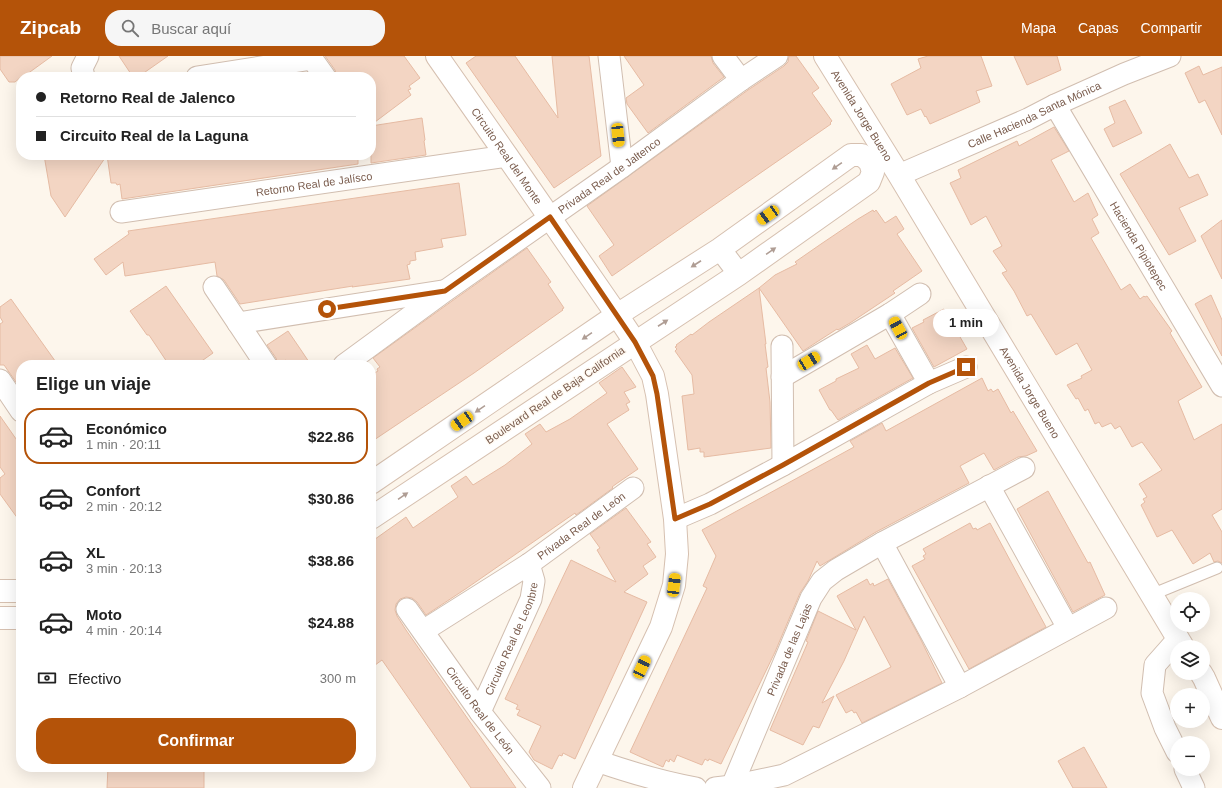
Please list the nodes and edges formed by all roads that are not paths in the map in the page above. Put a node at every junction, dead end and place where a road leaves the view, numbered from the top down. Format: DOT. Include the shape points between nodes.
graph roads {
  1 [pos="88,56"];
  2 [pos="437,56"];
  3 [pos="609,56"];
  4 [pos="723,56"];
  5 [pos="777,56"];
  6 [pos="825,56"];
  7 [pos="1170,56"];
  8 [pos="311,57"];
  9 [pos="83,72"];
  10 [pos="226,72"];
  11 [pos="322,72"];
  12 [pos="741,80"];
  13 [pos="1055,105"];
  14 [pos="507,156"];
  15 [pos="622,167"];
  16 [pos="899,175"];
  17 [pos="121,212"];
  18 [pos="550,217"];
  19 [pos="720,249"];
  20 [pos="739,274"];
  21 [pos="214,287"];
  22 [pos="445,291"];
  23 [pos="920,294"];
  24 [pos="890,314"];
  25 [pos="617,315"];
  26 [pos="238,323"];
  27 [pos="635,342"];
  28 [pos="782,346"];
  29 [pos="263,360"];
  30 [pos="351,360"];
  31 [pos="966,367"];
  32 [pos="782,377"];
  33 [pos="0,380"];
  34 [pos="929,383"];
  35 [pos="1222,386"];
  36 [pos="16,403"];
  37 [pos="783,465"];
  38 [pos="1024,468"];
  39 [pos="376,480"];
  40 [pos="989,486"];
  41 [pos="633,488"];
  42 [pos="376,515"];
  43 [pos="675,519"];
  44 [pos="882,543"];
  45 [pos="529,564"];
  46 [pos="1217,568"];
  47 [pos="0,590"];
  48 [pos="16,591"];
  49 [pos="1152,595"];
  50 [pos="1106,608"];
  51 [pos="407,609"];
  52 [pos="0,618"];
  53 [pos="16,618"];
  54 [pos="1068,628"];
  55 [pos="423,631"];
  56 [pos="1178,640"];
  57 [pos="1170,652"];
  58 [pos="1210,679"];
  59 [pos="960,687"];
  60 [pos="480,712"];
  61 [pos="1222,718"];
  62 [pos="1170,738"];
  63 [pos="597,761"];
  64 [pos="1188,776"];
  65 [pos="723,787"];
  66 [pos="540,788"];
  67 [pos="584,788"];
  68 [pos="696,788"];
  69 [pos="1194,788"];
  1 -- 9 [label="street" via="82,68"];
  2 -- 14 [label="street, Circuito Real del Monte"];
  3 -- 15 [label="street"];
  4 -- 12 [label="street"];
  5 -- 12 [label="street, Privada Real de Jaltenco"];
  6 -- 16 [label="street, Avenida Jorge Bueno"];
  7 -- 13 [label="street, Calle Hacienda Santa Mónica"];
  8 -- 10 [label="street"];
  8 -- 11 [label="street"];
  12 -- 15 [label="street, Privada Real de Jaltenco"];
  13 -- 16 [label="street, Calle Hacienda Santa Mónica"];
  13 -- 35 [label="street, Hacienda Pipiotepec"];
  14 -- 17 [label="street, Retorno Real de Jalísco"];
  14 -- 18 [label="street, Circuito Real del Monte"];
  15 -- 18 [label="street, Privada Real de Jaltenco"];
  16 -- 49 [label="street, Avenida Jorge Bueno"];
  18 -- 22 [label="street, Privada Real de Jaltenco"];
  18 -- 25 [label="street, Circuito Real del Monte"];
  19 -- 20 [label="street"];
  20 -- 19 [label="street, Boulevard Real de Baja California, one-way" via="869,182 873,172 870,162 862,155 851,155"];
  19 -- 25 [label="street, Boulevard Real de Baja California, one-way"];
  27 -- 20 [label="street, Boulevard Real de Baja California, one-way"];
  21 -- 26 [label="street"];
  22 -- 26 [label="street"];
  22 -- 30 [label="street, Privada Real de Jaltenco"];
  23 -- 24 [label="street"];
  24 -- 32 [label="street"];
  24 -- 34 [label="street"];
  25 -- 27 [label="street, Circuito Real del Monte"];
  25 -- 39 [label="street, Boulevard Real de Baja California, one-way"];
  26 -- 29 [label="street"];
  42 -- 27 [label="street, Boulevard Real de Baja California, one-way"];
  27 -- 43 [label="street, Circuito Real del Monte" via="653,376"];
  28 -- 32 [label="street"];
  31 -- 34 [label="street"];
  32 -- 37 [label="street"];
  33 -- 36 [label="street"];
  34 -- 37 [label="street"];
  37 -- 43 [label="street" via="710,504"];
  38 -- 40 [label="street, Privada de las Lajas"];
  40 -- 44 [label="street, Privada de las Lajas"];
  40 -- 54 [label="street"];
  41 -- 45 [label="street, Privada Real de León"];
  43 -- 63 [label="street, Circuito Real del Monte" via="677,554 674,585 661,627"];
  44 -- 59 [label="street"];
  44 -- 65 [label="street, Privada de las Lajas" via="822,581 811,598"];
  45 -- 55 [label="street"];
  45 -- 60 [label="street, Circuito Real de Leonbre" via="534,581 531,599"];
  46 -- 49 [label="lane"];
  47 -- 48 [label="street"];
  49 -- 56 [label="street, Avenida Jorge Bueno"];
  50 -- 54 [label="street, Privada de las Lajas"];
  51 -- 55 [label="street, Circuito Real de León"];
  52 -- 53 [label="street"];
  54 -- 59 [label="street, Privada de las Lajas"];
  55 -- 60 [label="street, Circuito Real de León"];
  57 -- 62 [label="street" via="1155,665 1152,693"];
  58 -- 61 [label="street"];
  59 -- 65 [label="street, Privada de las Lajas" via="784,775"];
  60 -- 66 [label="street, Circuito Real de León"];
  63 -- 67 [label="street, Circuito Real del Monte"];
  63 -- 68 [label="street" via="655,779"];
  64 -- 69 [label="street"];
}
